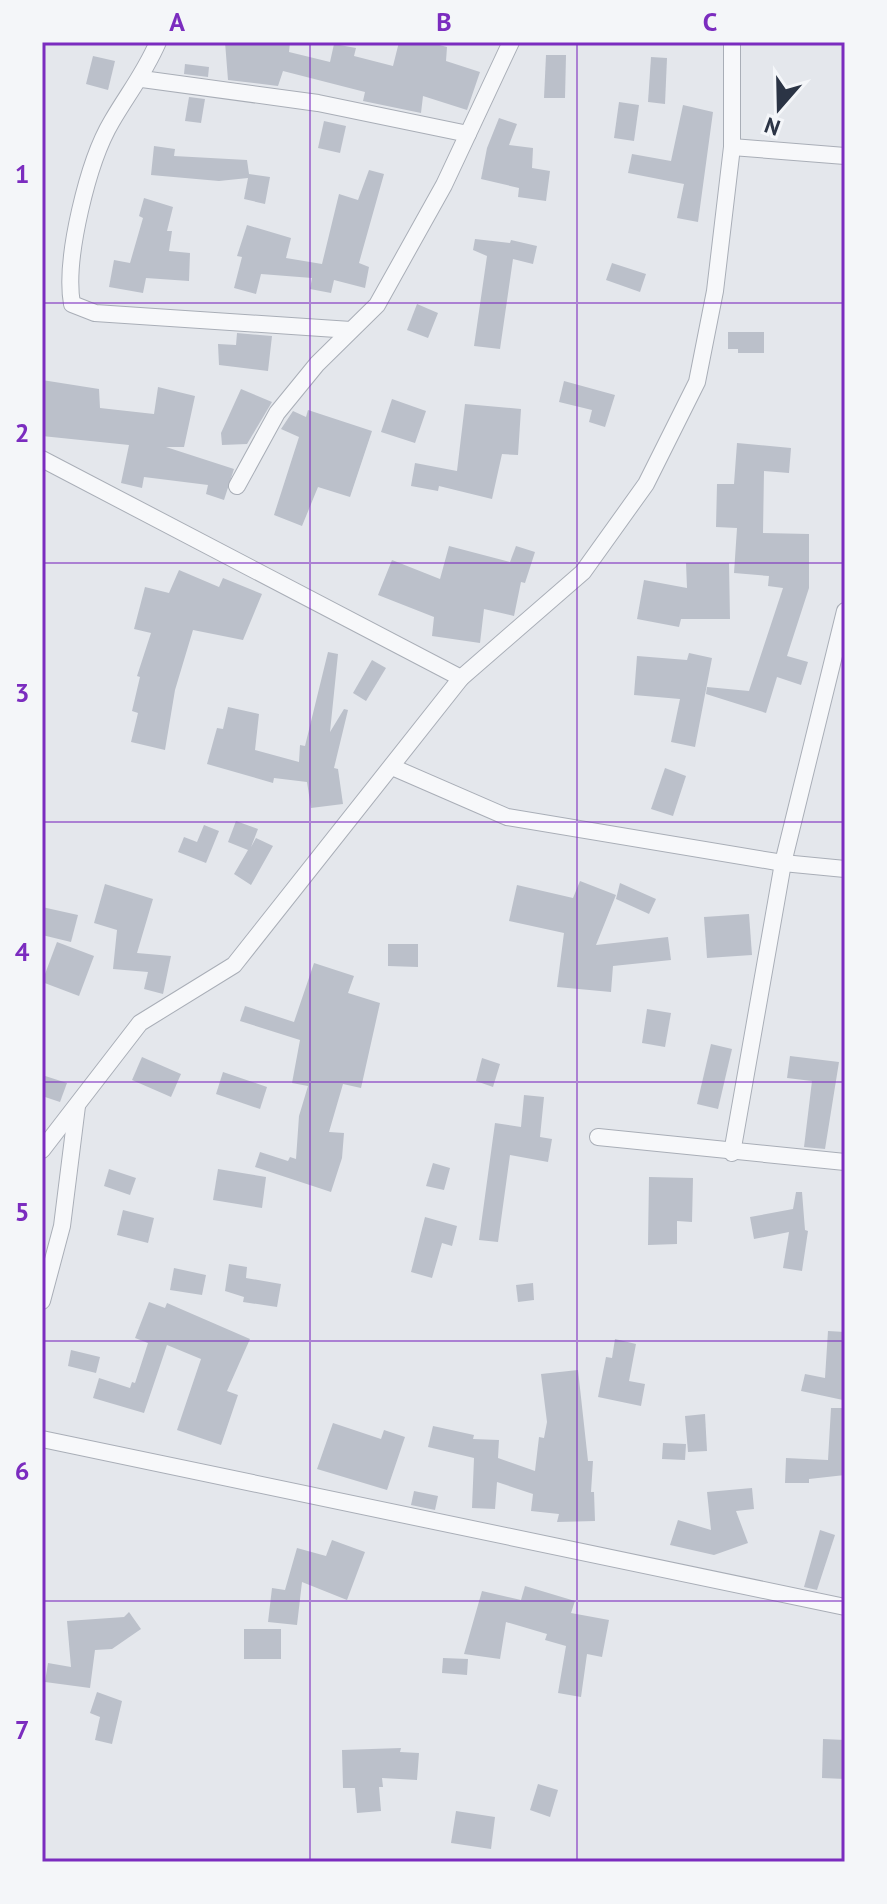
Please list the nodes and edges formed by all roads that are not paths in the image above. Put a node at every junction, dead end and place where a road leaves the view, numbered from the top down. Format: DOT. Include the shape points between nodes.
graph roads {
  1 [pos="158,42"];
  2 [pos="511,42"];
  3 [pos="732,42"];
  4 [pos="142,79"];
  5 [pos="468,134"];
  6 [pos="732,147"];
  7 [pos="845,156"];
  8 [pos="351,330"];
  9 [pos="42,459"];
  10 [pos="237,486"];
  11 [pos="845,611"];
  12 [pos="461,678"];
  13 [pos="392,767"];
  14 [pos="783,863"];
  15 [pos="845,869"];
  16 [pos="77,1106"];
  17 [pos="598,1137"];
  18 [pos="42,1150"];
  19 [pos="732,1153"];
  20 [pos="845,1162"];
  21 [pos="42,1301"];
  22 [pos="42,1439"];
  23 [pos="845,1607"];
  1 -- 4 [label="street"];
  2 -- 5 [label="street"];
  3 -- 6 [label="street"];
  4 -- 5 [label="street" via="318,103"];
  4 -- 8 [label="street" via="111,122 89,171 68,282 72,304 95,313"];
  5 -- 8 [label="street" via="377,305"];
  6 -- 7 [label="street"];
  6 -- 12 [label="street" via="715,291 697,382 646,484 583,572"];
  8 -- 10 [label="street" via="277,413"];
  9 -- 12 [label="street"];
  11 -- 14 [label="street"];
  12 -- 13 [label="street"];
  13 -- 14 [label="street" via="507,817"];
  13 -- 16 [label="street" via="234,965 140,1023"];
  14 -- 15 [label="street"];
  14 -- 19 [label="street"];
  16 -- 18 [label="street"];
  16 -- 21 [label="street" via="62,1226"];
  17 -- 19 [label="street"];
  19 -- 20 [label="street"];
  22 -- 23 [label="street"];
}
